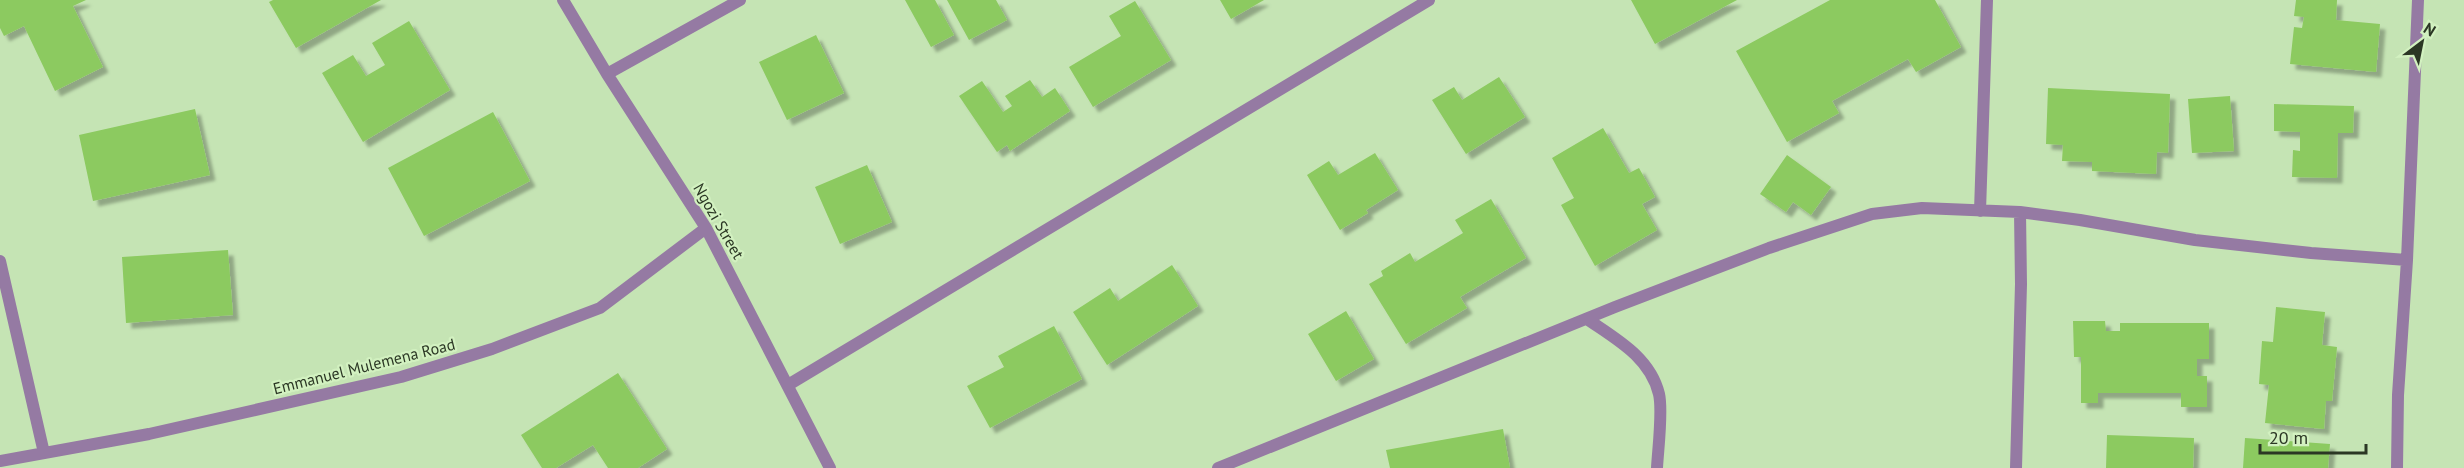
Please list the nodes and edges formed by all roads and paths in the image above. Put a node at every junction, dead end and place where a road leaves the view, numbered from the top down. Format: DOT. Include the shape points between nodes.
graph roads {
  1 [pos="563,0"];
  2 [pos="740,0"];
  3 [pos="1429,0"];
  4 [pos="1987,0"];
  5 [pos="2418,0"];
  6 [pos="607,74"];
  7 [pos="1980,211"];
  8 [pos="2020,212"];
  9 [pos="706,228"];
  10 [pos="2407,260"];
  11 [pos="0,261"];
  12 [pos="1587,318"];
  13 [pos="788,385"];
  14 [pos="44,453"];
  15 [pos="0,461"];
  16 [pos="830,468"];
  17 [pos="1218,468"];
  18 [pos="1657,468"];
  19 [pos="2016,468"];
  20 [pos="2397,468"];
  1 -- 6 [label="street, Ngozi Street"];
  2 -- 6 [label="street"];
  3 -- 13 [label="street"];
  4 -- 7 [label="street"];
  5 -- 10 [label="street"];
  6 -- 9 [label="street, Ngozi Street"];
  7 -- 8 [label="street"];
  7 -- 12 [label="street" via="1922,208 1872,214 1769,248"];
  8 -- 10 [label="street" via="2195,240"];
  8 -- 19 [label="street"];
  9 -- 13 [label="street, Ngozi Street"];
  9 -- 14 [label="street, Emmanuel Mulemena Road" via="600,308 492,349 401,377 149,434"];
  10 -- 20 [label="street"];
  11 -- 14 [label="street"];
  12 -- 17 [label="street"];
  12 -- 18 [label="street" via="1637,354 1652,374 1660,395"];
  13 -- 16 [label="street, Ngozi Street"];
  14 -- 15 [label="street, Emmanuel Mulemena Road"];
}
